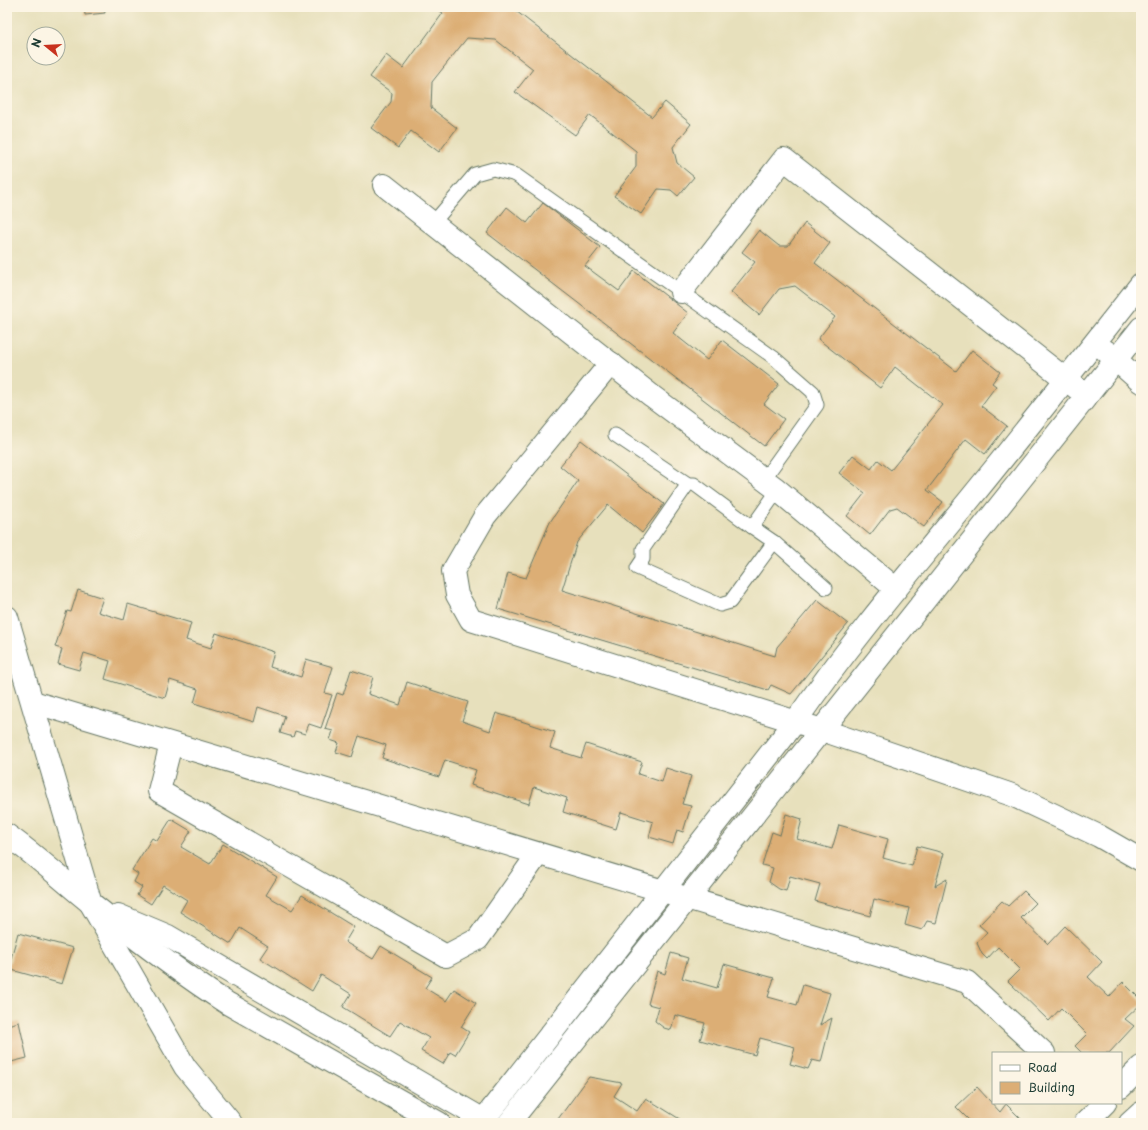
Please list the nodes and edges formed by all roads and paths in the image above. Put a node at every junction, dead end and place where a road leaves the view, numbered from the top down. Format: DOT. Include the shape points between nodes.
graph roads {
  1 [pos="384,185"];
  2 [pos="433,224"];
  3 [pos="1141,284"];
  4 [pos="681,292"];
  5 [pos="1113,319"];
  6 [pos="1138,336"];
  7 [pos="1095,343"];
  8 [pos="1116,360"];
  9 [pos="611,363"];
  10 [pos="1067,380"];
  11 [pos="1141,382"];
  12 [pos="1087,396"];
  13 [pos="615,435"];
  14 [pos="688,484"];
  15 [pos="771,485"];
  16 [pos="752,527"];
  17 [pos="774,542"];
  18 [pos="826,588"];
  19 [pos="896,589"];
  20 [pos="7,617"];
  21 [pos="32,702"];
  22 [pos="795,722"];
  23 [pos="822,730"];
  24 [pos="172,744"];
  25 [pos="7,835"];
  26 [pos="538,854"];
  27 [pos="1141,860"];
  28 [pos="663,891"];
  29 [pos="688,899"];
  30 [pos="91,904"];
  31 [pos="1043,1052"];
  32 [pos="1141,1067"];
  33 [pos="1122,1086"];
  34 [pos="1101,1104"];
  35 [pos="1141,1113"];
  36 [pos="484,1122"];
  37 [pos="231,1123"];
  38 [pos="440,1123"];
  39 [pos="509,1123"];
  40 [pos="1084,1123"];
  41 [pos="1130,1123"];
  1 -- 2 [label="street"];
  2 -- 4 [label="lane" via="475,174 493,170 516,175"];
  2 -- 9 [label="street"];
  3 -- 5 [label="street"];
  4 -- 10 [label="street" via="784,159"];
  4 -- 15 [label="lane" via="773,357 813,392 817,405"];
  5 -- 6 [label="street"];
  5 -- 7 [label="street"];
  6 -- 8 [label="street"];
  7 -- 8 [label="street"];
  7 -- 10 [label="street"];
  8 -- 11 [label="street"];
  8 -- 12 [label="street"];
  9 -- 15 [label="street"];
  9 -- 22 [label="street" via="485,516 453,571 457,595 471,620"];
  10 -- 12 [label="street"];
  10 -- 19 [label="street"];
  12 -- 23 [label="street"];
  13 -- 14 [label="lane"];
  14 -- 16 [label="lane" via="694,484"];
  14 -- 17 [label="lane" via="643,549 643,559 637,568 720,605 730,602"];
  15 -- 16 [label="lane"];
  15 -- 19 [label="street"];
  16 -- 17 [label="lane"];
  17 -- 18 [label="lane"];
  19 -- 22 [label="street"];
  20 -- 21 [label="street"];
  21 -- 24 [label="street"];
  21 -- 30 [label="street"];
  22 -- 23 [label="street"];
  22 -- 28 [label="street"];
  23 -- 27 [label="street" via="1012,795 1099,836"];
  23 -- 29 [label="street"];
  24 -- 26 [label="street"];
  24 -- 26 [label="street" via="158,791 446,956 478,940"];
  25 -- 30 [label="street"];
  26 -- 28 [label="street"];
  28 -- 29 [label="street"];
  28 -- 36 [label="street"];
  29 -- 31 [label="street" via="967,982"];
  29 -- 39 [label="street"];
  30 -- 36 [label="street" via="168,936"];
  30 -- 37 [label="street" via="186,1067"];
  30 -- 38 [label="street" via="227,1004"];
  32 -- 33 [label="street"];
  34 -- 40 [label="street"];
  35 -- 41 [label="street"];
}
